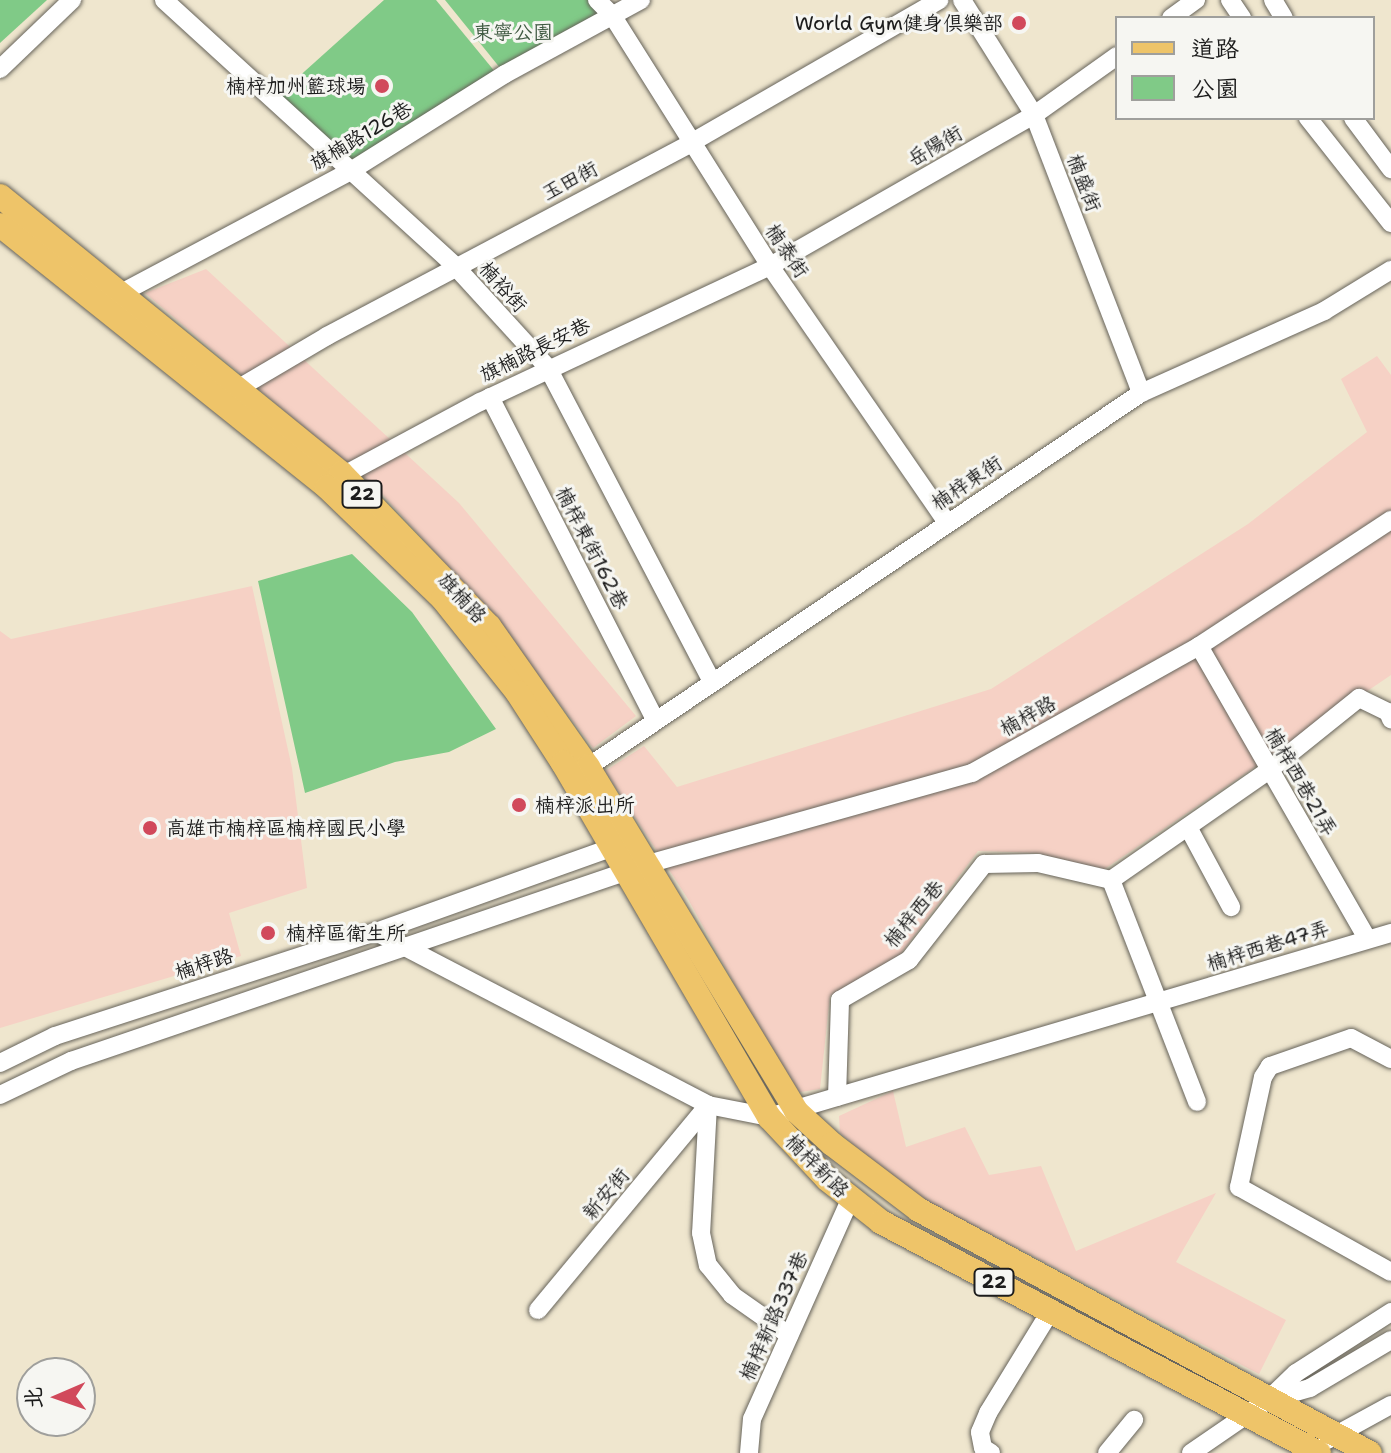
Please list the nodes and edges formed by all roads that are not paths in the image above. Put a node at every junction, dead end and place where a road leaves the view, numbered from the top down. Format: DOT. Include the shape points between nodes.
graph roads {
  1 [pos="72,0"];
  2 [pos="164,0"];
  3 [pos="597,0"];
  4 [pos="641,0"];
  5 [pos="939,0"];
  6 [pos="962,0"];
  7 [pos="1196,0"];
  8 [pos="612,15"];
  9 [pos="1174,16"];
  10 [pos="1115,57"];
  11 [pos="0,69"];
  12 [pos="1034,115"];
  13 [pos="1310,120"];
  14 [pos="1354,120"];
  15 [pos="689,144"];
  16 [pos="1391,169"];
  17 [pos="349,172"];
  18 [pos="0,196"];
  19 [pos="1391,223"];
  20 [pos="0,225"];
  21 [pos="455,266"];
  22 [pos="770,266"];
  23 [pos="1391,270"];
  24 [pos="111,298"];
  25 [pos="548,368"];
  26 [pos="1141,393"];
  27 [pos="228,395"];
  28 [pos="490,397"];
  29 [pos="334,480"];
  30 [pos="1391,520"];
  31 [pos="947,523"];
  32 [pos="1199,646"];
  33 [pos="711,680"];
  34 [pos="1389,715"];
  35 [pos="655,720"];
  36 [pos="588,767"];
  37 [pos="1268,771"];
  38 [pos="1188,827"];
  39 [pos="614,847"];
  40 [pos="639,870"];
  41 [pos="1111,880"];
  42 [pos="1231,907"];
  43 [pos="376,932"];
  44 [pos="1391,933"];
  45 [pos="1367,938"];
  46 [pos="405,949"];
  47 [pos="1158,1002"];
  48 [pos="1391,1059"];
  49 [pos="0,1063"];
  50 [pos="0,1095"];
  51 [pos="837,1097"];
  52 [pos="1197,1102"];
  53 [pos="708,1105"];
  54 [pos="796,1111"];
  55 [pos="769,1117"];
  56 [pos="850,1200"];
  57 [pos="1391,1272"];
  58 [pos="538,1310"];
  59 [pos="1050,1312"];
  60 [pos="1391,1312"];
  61 [pos="789,1335"];
  62 [pos="1391,1340"];
  63 [pos="1391,1405"];
  64 [pos="1260,1409"];
  65 [pos="1134,1420"];
  66 [pos="1326,1429"];
  67 [pos="1306,1448"];
  68 [pos="749,1453"];
  69 [pos="991,1453"];
  70 [pos="1107,1453"];
  71 [pos="1191,1453"];
  72 [pos="1370,1453"];
  1 -- 11 [label="street"];
  2 -- 17 [label="street, 楠裕街"];
  3 -- 8 [label="street, 楠泰街"];
  4 -- 8 [label="street, 旗楠路126巷"];
  5 -- 15 [label="street, 玉田街"];
  6 -- 12 [label="street, 楠盛街"];
  7 -- 9 [label="street"];
  8 -- 15 [label="street, 楠泰街"];
  8 -- 17 [label="street, 旗楠路126巷"];
  10 -- 12 [label="street, 岳陽街"];
  12 -- 22 [label="street, 岳陽街"];
  12 -- 26 [label="street, 楠盛街"];
  13 -- 19 [label="street"];
  14 -- 16 [label="street"];
  15 -- 21 [label="street, 玉田街"];
  15 -- 22 [label="street, 楠泰街"];
  17 -- 21 [label="street, 楠裕街"];
  17 -- 24 [label="street, 旗楠路126巷"];
  18 -- 24 [label="main road, 旗楠路 / 22"];
  20 -- 24 [label="main road, 旗楠路 / 22"];
  21 -- 25 [label="street, 楠裕街"];
  21 -- 27 [label="street, 玉田街"];
  22 -- 25 [label="street, 旗楠路長安巷"];
  22 -- 31 [label="street, 楠泰街"];
  23 -- 26 [label="street, 楠梓東街" via="1324,311"];
  24 -- 27 [label="main road, 旗楠路 / 22"];
  25 -- 28 [label="street, 旗楠路長安巷"];
  25 -- 33 [label="street, 楠裕街"];
  26 -- 31 [label="street, 楠梓東街"];
  27 -- 29 [label="main road, 旗楠路 / 22"];
  28 -- 29 [label="street, 旗楠路長安巷"];
  28 -- 35 [label="street, 楠梓東街162巷"];
  29 -- 36 [label="main road, 旗楠路 / 22" via="489,626"];
  29 -- 39 [label="main road, 旗楠路 / 22" via="517,692"];
  30 -- 32 [label="street, 楠梓路"];
  31 -- 33 [label="street, 楠梓東街"];
  32 -- 37 [label="street, 楠梓西巷21弄"];
  32 -- 40 [label="street, 楠梓路" via="972,773"];
  33 -- 35 [label="street, 楠梓東街"];
  34 -- 37 [label="street" via="1359,698"];
  35 -- 36 [label="street, 楠梓東街"];
  36 -- 40 [label="main road, 旗楠路 / 22"];
  37 -- 38 [label="street"];
  37 -- 45 [label="street, 楠梓西巷21弄"];
  38 -- 41 [label="street"];
  38 -- 42 [label="street"];
  39 -- 40 [label="main road, 旗楠路 / 22"];
  39 -- 43 [label="street, 楠梓路"];
  40 -- 46 [label="street, 楠梓路"];
  40 -- 54 [label="main road, 旗楠路 / 22"];
  40 -- 55 [label="main road, 旗楠路 / 22"];
  41 -- 47 [label="street"];
  41 -- 51 [label="street, 楠梓西巷" via="1038,863 984,864 909,960 840,1000"];
  43 -- 46 [label="street, 楠梓新路"];
  43 -- 49 [label="street, 楠梓路" via="55,1036"];
  44 -- 45 [label="street, 楠梓西巷47弄"];
  45 -- 47 [label="street, 楠梓西巷47弄"];
  46 -- 50 [label="street, 楠梓路" via="71,1061"];
  46 -- 53 [label="street, 楠梓新路"];
  47 -- 51 [label="street"];
  47 -- 52 [label="street"];
  48 -- 57 [label="street" via="1351,1038 1270,1066 1263,1077 1239,1187"];
  51 -- 54 [label="street"];
  53 -- 55 [label="street, 楠梓新路"];
  53 -- 58 [label="street, 新安街"];
  53 -- 61 [label="street" via="701,1233 708,1265 732,1295"];
  54 -- 55 [label="street"];
  54 -- 64 [label="main road, 楠梓新路 / 22" via="919,1210"];
  55 -- 56 [label="main road, 楠梓新路 / 22"];
  56 -- 59 [label="main road, 楠梓新路 / 22"];
  56 -- 61 [label="street, 楠梓新路337巷"];
  59 -- 64 [label="main road, 楠梓新路 / 22"];
  59 -- 69 [label="street" via="980,1432 983,1448"];
  60 -- 64 [label="street" via="1296,1373"];
  61 -- 68 [label="street, 楠梓新路337巷" via="752,1419"];
  62 -- 64 [label="street" via="1310,1388"];
  63 -- 66 [label="street"];
  64 -- 66 [label="main road, 22"];
  64 -- 67 [label="main road, 22"];
  64 -- 71 [label="street"];
  65 -- 70 [label="street"];
  66 -- 67 [label="street"];
  66 -- 72 [label="main road, 22"];
}
